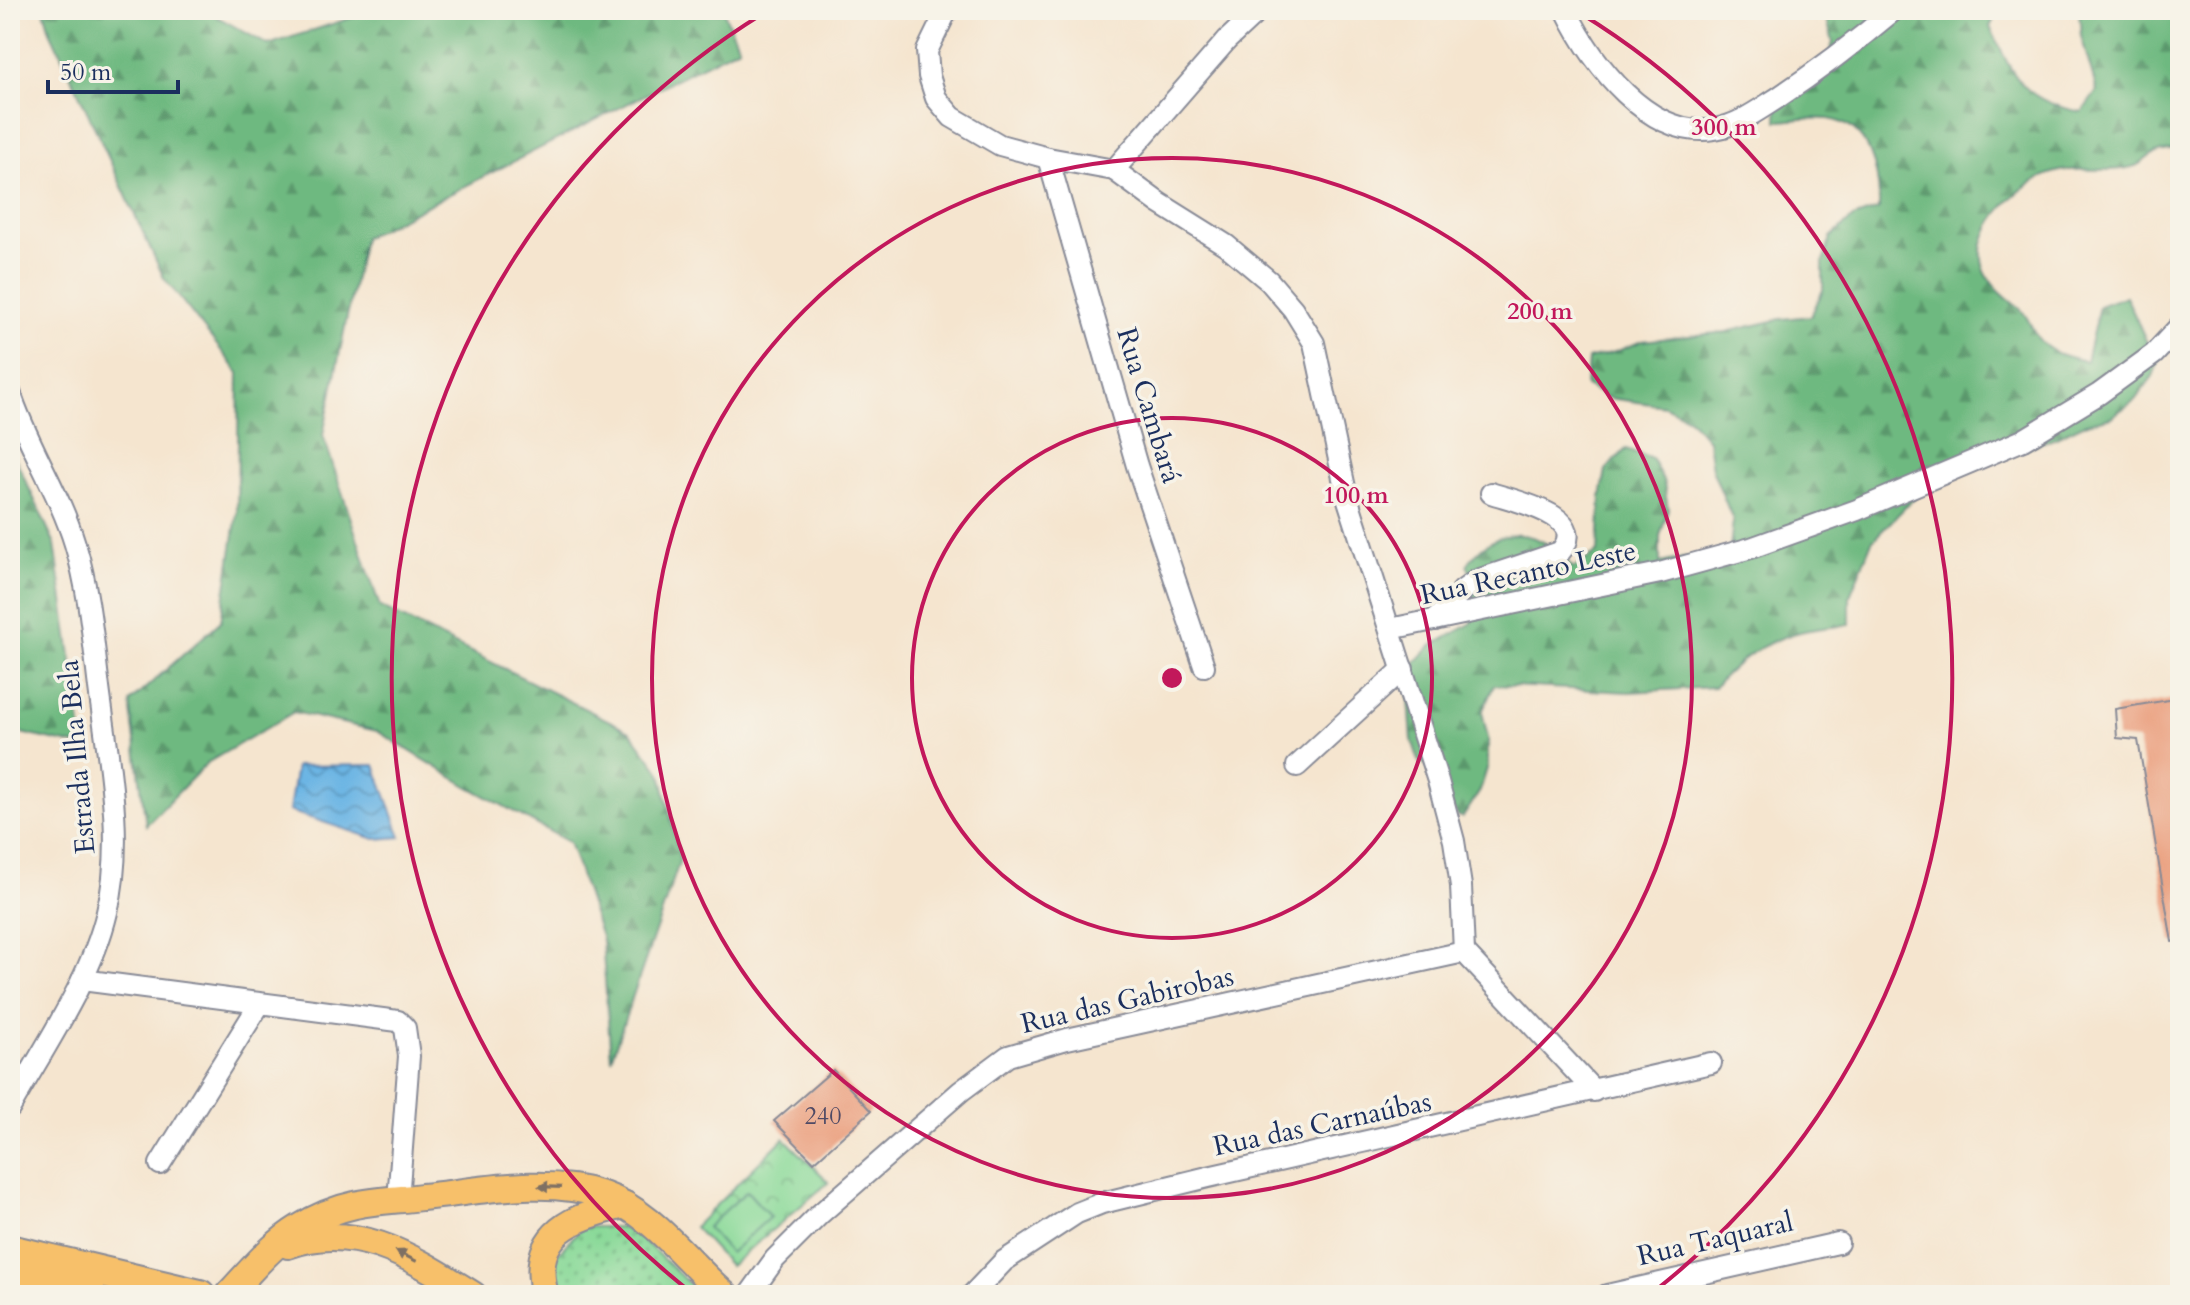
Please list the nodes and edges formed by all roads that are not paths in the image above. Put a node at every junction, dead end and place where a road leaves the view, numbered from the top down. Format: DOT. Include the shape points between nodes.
graph roads {
  1 [pos="947,10"];
  2 [pos="1259,10"];
  3 [pos="1566,10"];
  4 [pos="1894,10"];
  5 [pos="1048,158"];
  6 [pos="1114,170"];
  7 [pos="2180,326"];
  8 [pos="10,392"];
  9 [pos="1491,493"];
  10 [pos="1435,620"];
  11 [pos="1390,629"];
  12 [pos="1204,666"];
  13 [pos="1403,669"];
  14 [pos="1297,766"];
  15 [pos="1464,952"];
  16 [pos="82,980"];
  17 [pos="259,1005"];
  18 [pos="1711,1063"];
  19 [pos="1594,1091"];
  20 [pos="10,1108"];
  21 [pos="160,1164"];
  22 [pos="398,1200"];
  23 [pos="625,1205"];
  24 [pos="10,1230"];
  25 [pos="1838,1243"];
  26 [pos="10,1250"];
  27 [pos="268,1253"];
  28 [pos="10,1275"];
  29 [pos="83,1284"];
  30 [pos="10,1289"];
  31 [pos="188,1292"];
  32 [pos="228,1295"];
  33 [pos="473,1295"];
  34 [pos="545,1295"];
  35 [pos="725,1295"];
  36 [pos="749,1295"];
  37 [pos="972,1295"];
  38 [pos="1607,1295"];
  1 -- 5 [label="street" via="927,51 936,98 974,132"];
  2 -- 6 [label="street"];
  3 -- 4 [label="street" via="1614,83 1643,109 1677,127 1714,129 1751,115 1828,64"];
  5 -- 6 [label="street"];
  5 -- 12 [label="street, Rua Cambará" via="1137,466"];
  6 -- 11 [label="street, Rua Recanto Leste" via="1226,245 1269,281 1314,343 1347,497"];
  7 -- 10 [label="street, Rua Recanto Leste" via="2154,354 2099,394 2023,440 1857,510 1660,573"];
  8 -- 16 [label="street, Estrada Ilha Bela" via="74,542 89,604 103,718 113,877 107,914"];
  9 -- 10 [label="street" via="1554,516 1569,536 1565,547 1477,580"];
  10 -- 11 [label="street, Rua Recanto Leste"];
  11 -- 13 [label="street"];
  13 -- 14 [label="street"];
  13 -- 15 [label="street" via="1454,841"];
  15 -- 19 [label="street"];
  15 -- 36 [label="street, Rua das Gabirobas" via="1008,1056 820,1214 775,1259"];
  16 -- 17 [label="street"];
  16 -- 20 [label="street, Estrada Ilha Bela"];
  17 -- 21 [label="street"];
  17 -- 22 [label="street" via="391,1018 405,1028 409,1056"];
  18 -- 19 [label="street, Rua das Carnaúbas"];
  19 -- 37 [label="street, Rua das Carnaúbas" via="1102,1203 1077,1213 1004,1261"];
  23 -- 22 [label="main road, one-way" via="571,1188 539,1186"];
  22 -- 27 [label="main road" via="326,1215"];
  23 -- 34 [label="main road" via="572,1220 557,1233 541,1264"];
  23 -- 35 [label="main road"];
  24 -- 29 [label="highway"];
  25 -- 38 [label="street, Rua Taquaral"];
  26 -- 29 [label="highway"];
  27 -- 32 [label="main road"];
  33 -- 27 [label="main road, one-way" via="367,1239 308,1237"];
  28 -- 29 [label="highway"];
  29 -- 30 [label="main road"];
  29 -- 31 [label="highway"];
}
